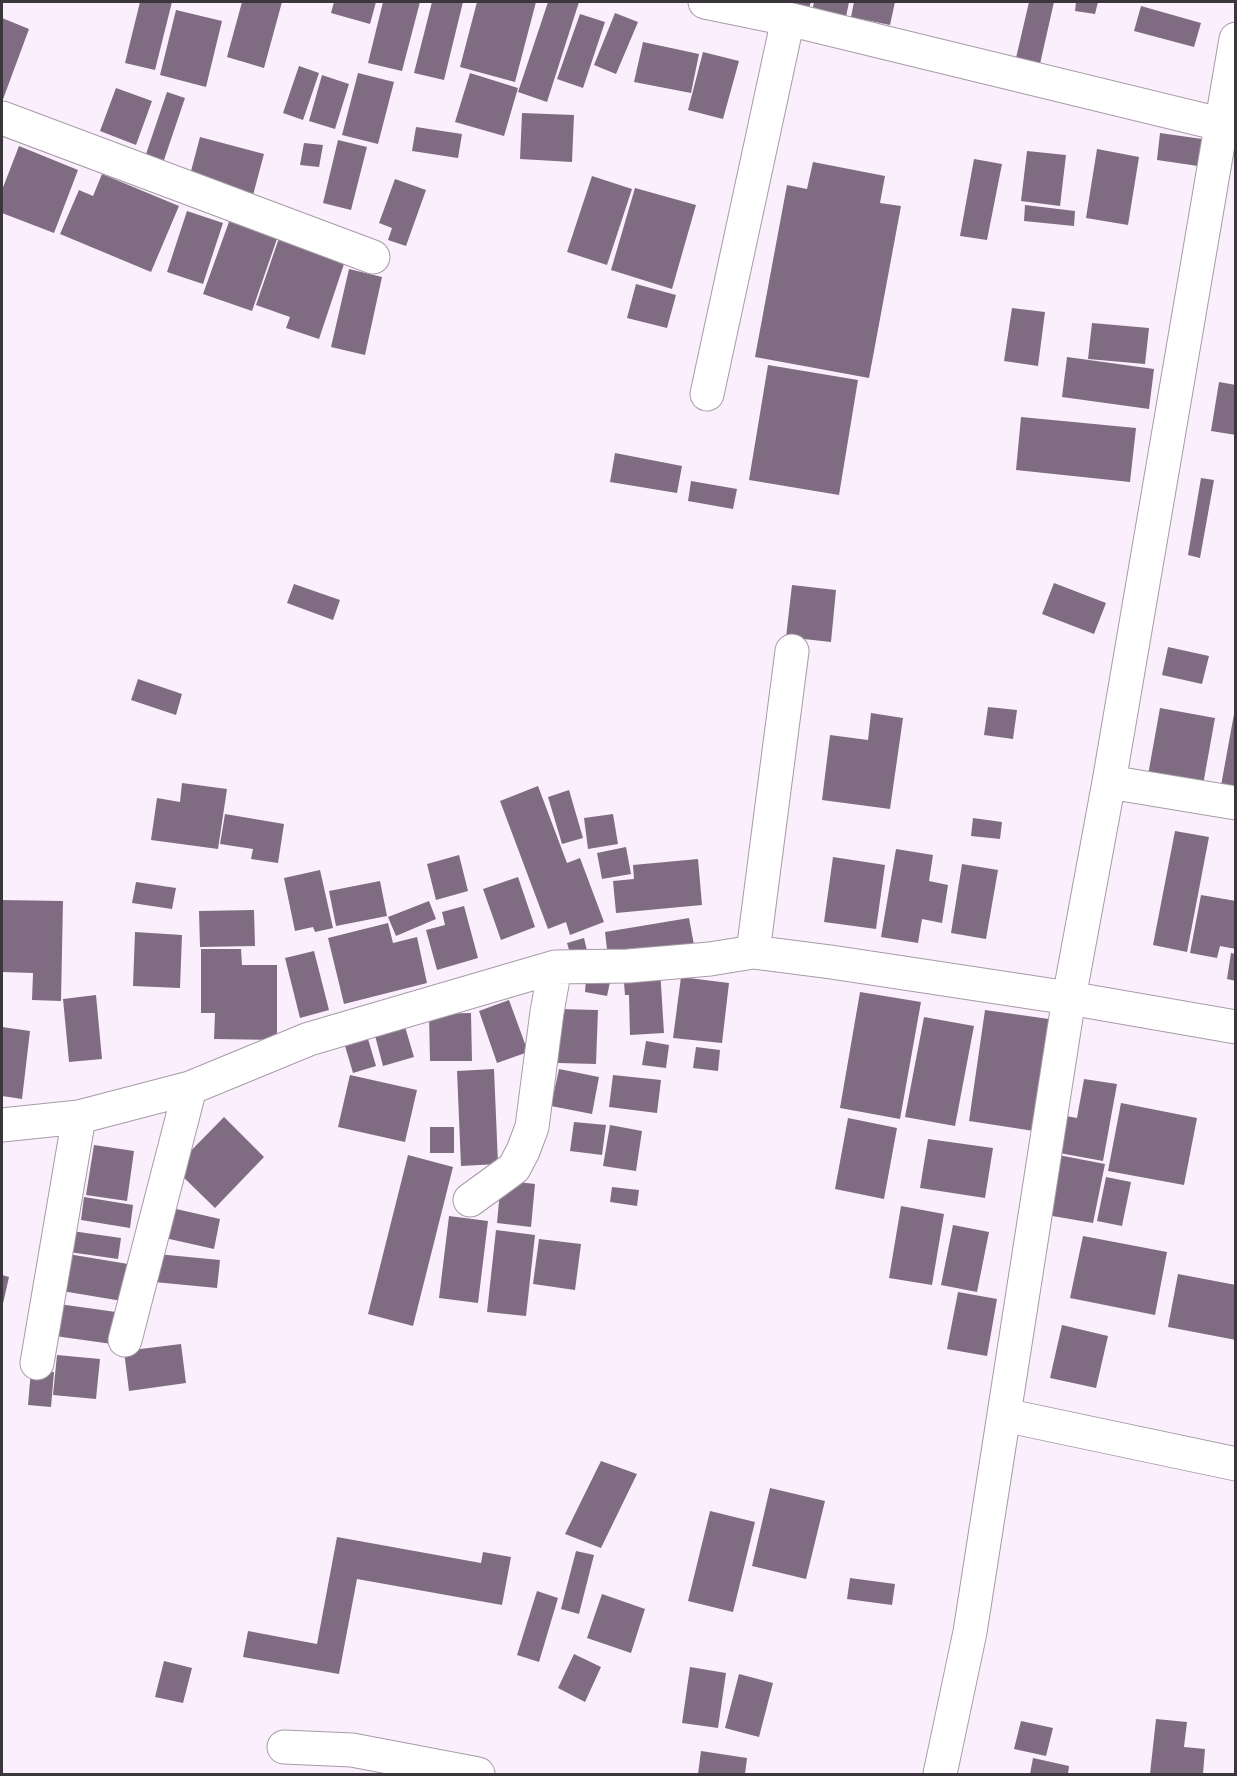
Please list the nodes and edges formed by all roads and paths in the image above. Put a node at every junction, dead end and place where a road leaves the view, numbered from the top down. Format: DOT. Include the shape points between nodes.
graph roads {
  1 [pos="705,2"];
  2 [pos="750,6"];
  3 [pos="788,19"];
  4 [pos="1236,39"];
  5 [pos="2,118"];
  6 [pos="1228,126"];
  7 [pos="373,257"];
  8 [pos="707,394"];
  9 [pos="792,651"];
  10 [pos="1109,782"];
  11 [pos="1236,803"];
  12 [pos="753,952"];
  13 [pos="555,967"];
  14 [pos="1069,998"];
  15 [pos="1236,1027"];
  16 [pos="190,1088"];
  17 [pos="79,1117"];
  18 [pos="2,1125"];
  19 [pos="470,1200"];
  20 [pos="125,1340"];
  21 [pos="37,1363"];
  22 [pos="1004,1415"];
  23 [pos="1236,1464"];
  24 [pos="284,1747"];
  25 [pos="478,1774"];
  26 [pos="940,1774"];
  1 -- 2 [label="street"];
  2 -- 3 [label="street"];
  3 -- 6 [label="street"];
  3 -- 8 [label="street"];
  4 -- 6 [label="street"];
  5 -- 7 [label="street"];
  6 -- 10 [label="street"];
  9 -- 12 [label="street"];
  10 -- 11 [label="street"];
  10 -- 14 [label="street"];
  12 -- 13 [label="street" via="628,966"];
  12 -- 14 [label="street"];
  13 -- 16 [label="street" via="309,1039"];
  13 -- 19 [label="street" via="532,1127 514,1167"];
  14 -- 15 [label="street"];
  14 -- 22 [label="street"];
  16 -- 17 [label="street"];
  16 -- 20 [label="street"];
  17 -- 18 [label="street"];
  17 -- 21 [label="street"];
  22 -- 23 [label="street"];
  22 -- 26 [label="street" via="970,1632"];
  24 -- 25 [label="street" via="352,1750"];
}
